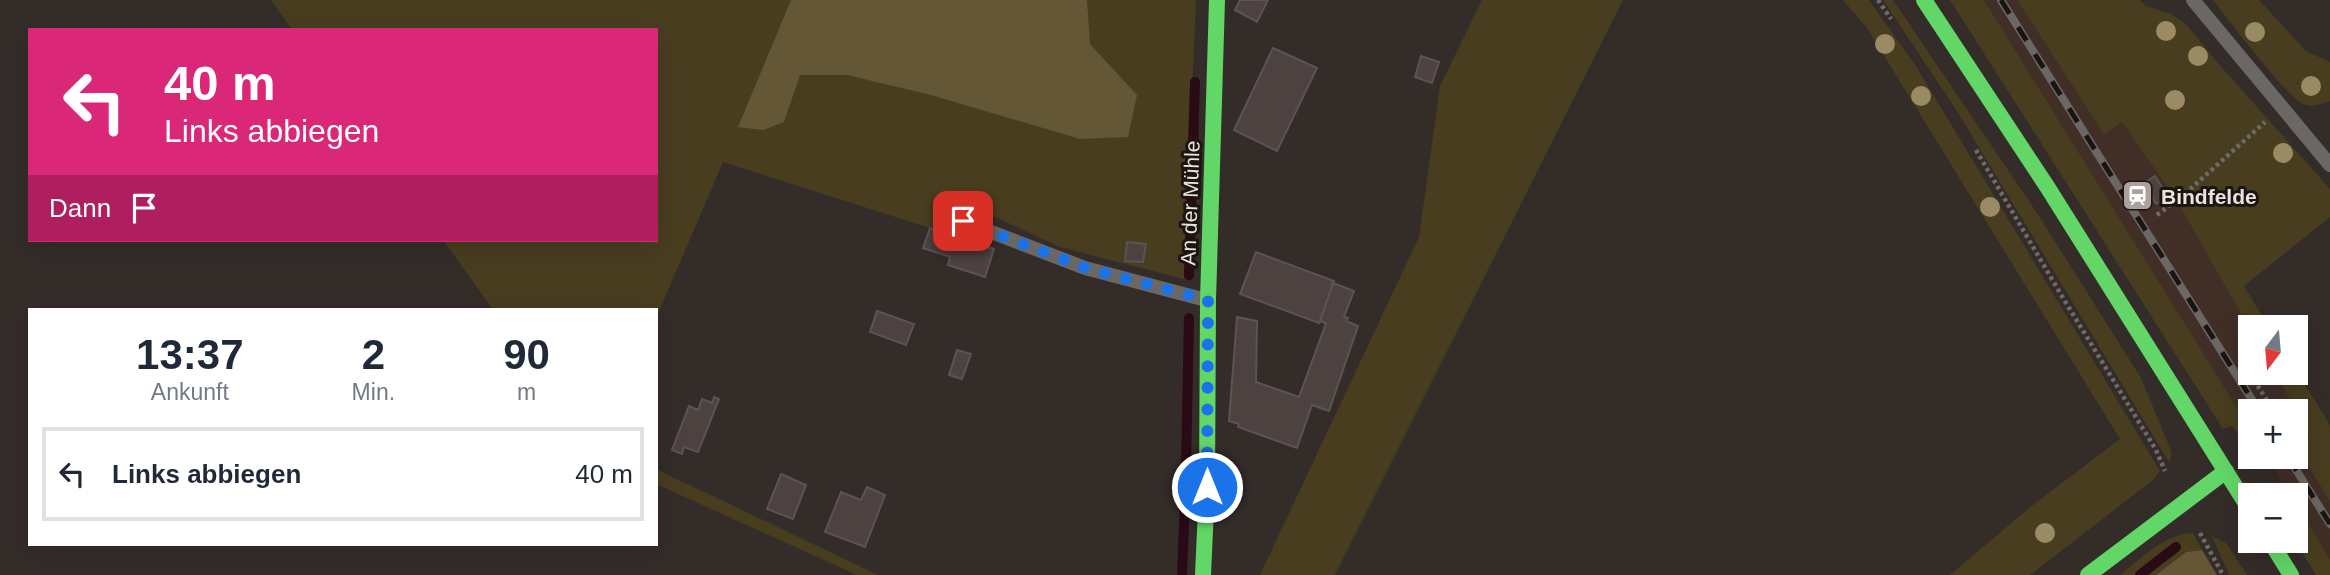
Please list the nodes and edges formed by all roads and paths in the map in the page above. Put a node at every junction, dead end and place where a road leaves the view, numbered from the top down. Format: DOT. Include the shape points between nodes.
graph roads {
  1 [pos="1217,0"];
  2 [pos="1878,0"];
  3 [pos="1924,0"];
  4 [pos="2193,0"];
  5 [pos="1893,21"];
  6 [pos="2282,108"];
  7 [pos="1972,143"];
  8 [pos="2330,165"];
  9 [pos="2157,215"];
  10 [pos="963,221"];
  11 [pos="1208,300"];
  12 [pos="2226,471"];
  13 [pos="2238,490"];
  14 [pos="2183,502"];
  15 [pos="2277,553"];
  16 [pos="1203,575"];
  17 [pos="2088,575"];
  18 [pos="2223,575"];
  19 [pos="2291,575"];
  1 -- 11 [label="street, An der Mühle"];
  2 -- 5 [label="path"];
  3 -- 12 [label="street"];
  4 -- 6 [label="lane"];
  6 -- 8 [label="lane"];
  6 -- 9 [label="path"];
  7 -- 14 [label="path"];
  10 -- 11 [label="lane" via="1086,268"];
  11 -- 16 [label="street, An der Mühle"];
  12 -- 13 [label="street"];
  12 -- 14 [label="street"];
  14 -- 17 [label="street"];
  14 -- 18 [label="path"];
  15 -- 19 [label="street"];
}
